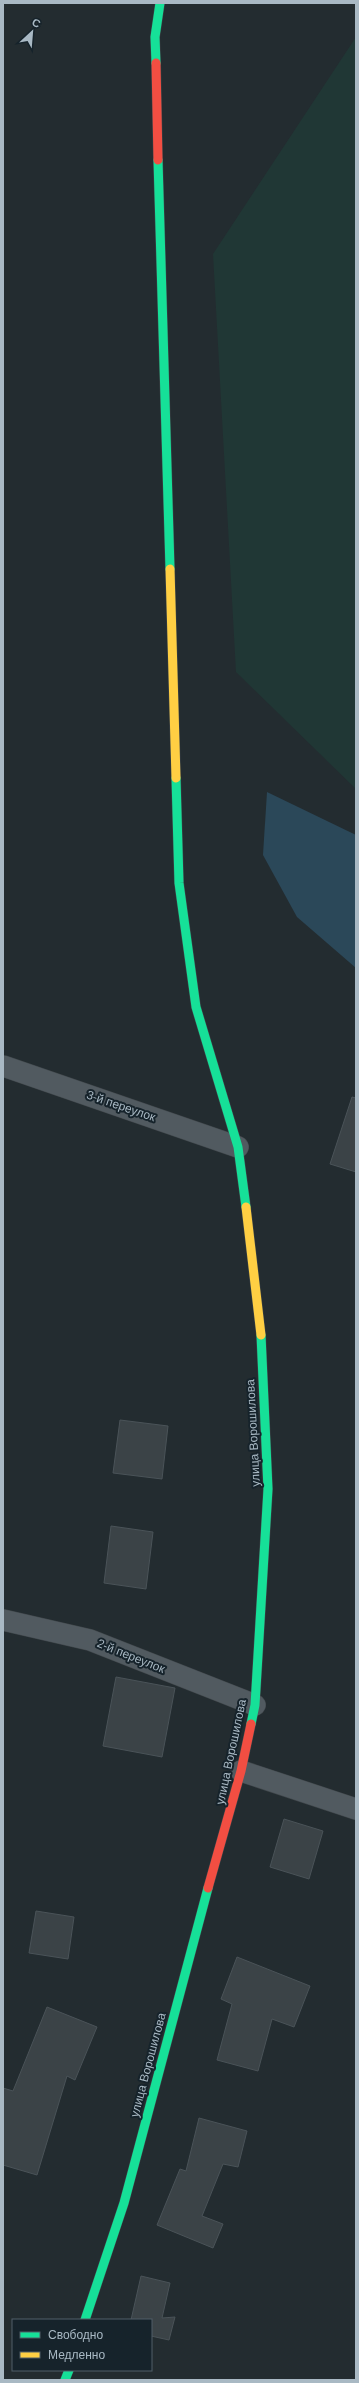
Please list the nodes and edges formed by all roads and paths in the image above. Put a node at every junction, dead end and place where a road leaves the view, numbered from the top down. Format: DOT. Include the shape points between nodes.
graph roads {
  1 [pos="160,3"];
  2 [pos="3,1066"];
  3 [pos="238,1147"];
  4 [pos="3,1620"];
  5 [pos="255,1705"];
  6 [pos="241,1771"];
  7 [pos="356,1809"];
  8 [pos="85,2319"];
  1 -- 3 [label="street, улица Ворошилова" via="155,37 179,883 196,1007"];
  2 -- 3 [label="street, 3-й переулок"];
  3 -- 5 [label="street, улица Ворошилова" via="261,1328 268,1489"];
  4 -- 5 [label="street, 2-й переулок" via="90,1640"];
  5 -- 6 [label="street, улица Ворошилова"];
  6 -- 7 [label="street"];
  6 -- 8 [label="street, улица Ворошилова" via="124,2203"];
}
